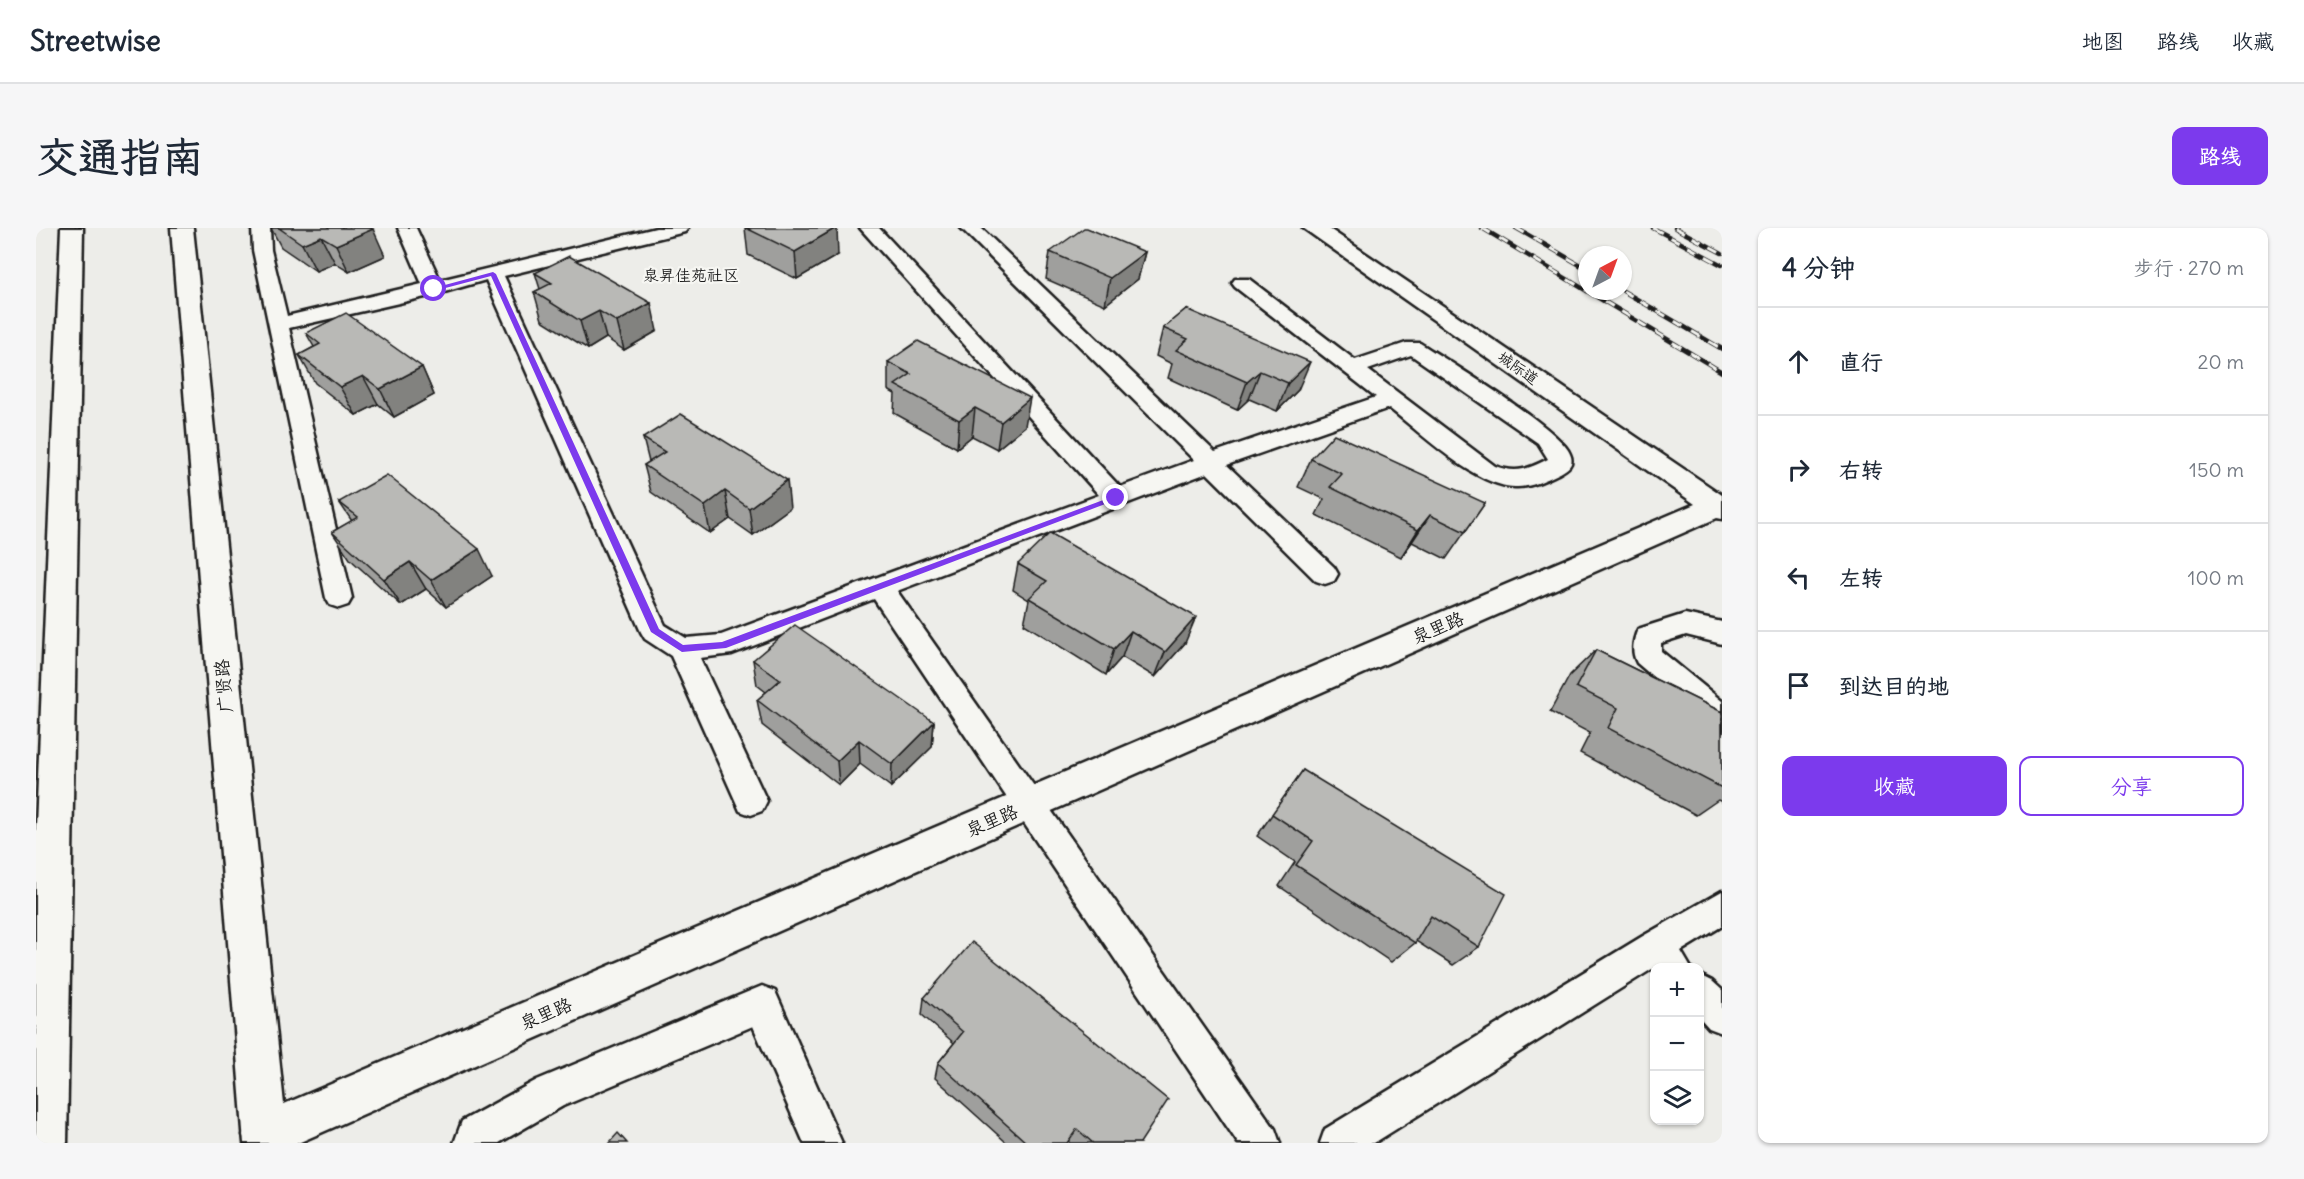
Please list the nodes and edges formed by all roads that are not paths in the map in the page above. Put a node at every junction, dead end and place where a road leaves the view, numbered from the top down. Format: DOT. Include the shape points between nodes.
graph roads {
  1 [pos="72,228"];
  2 [pos="182,228"];
  3 [pos="261,228"];
  4 [pos="407,228"];
  5 [pos="679,228"];
  6 [pos="869,228"];
  7 [pos="970,228"];
  8 [pos="1314,228"];
  9 [pos="493,274"];
  10 [pos="1242,283"];
  11 [pos="434,289"];
  12 [pos="279,324"];
  13 [pos="1352,368"];
  14 [pos="1392,399"];
  15 [pos="1210,463"];
  16 [pos="1116,498"];
  17 [pos="1720,508"];
  18 [pos="1325,574"];
  19 [pos="880,587"];
  20 [pos="339,598"];
  21 [pos="1722,633"];
  22 [pos="682,649"];
  23 [pos="1722,718"];
  24 [pos="752,801"];
  25 [pos="1028,805"];
  26 [pos="1722,907"];
  27 [pos="1664,958"];
  28 [pos="1704,997"];
  29 [pos="1722,1015"];
  30 [pos="266,1139"];
  31 [pos="45,1143"];
  32 [pos="473,1143"];
  33 [pos="823,1143"];
  34 [pos="1261,1143"];
  35 [pos="1339,1143"];
  1 -- 31 [label="main road"];
  2 -- 30 [label="main road, 广贤路"];
  3 -- 12 [label="street" via="262,250"];
  4 -- 11 [label="street"];
  5 -- 9 [label="street"];
  6 -- 16 [label="street"];
  7 -- 15 [label="street"];
  8 -- 17 [label="main road, 城际道"];
  9 -- 11 [label="street"];
  9 -- 22 [label="street" via="655,632"];
  10 -- 13 [label="street"];
  11 -- 12 [label="street"];
  12 -- 20 [label="street"];
  13 -- 14 [label="street"];
  13 -- 14 [label="street" via="1413,347 1546,438 1559,454 1560,464 1530,478 1511,481 1487,472"];
  14 -- 15 [label="street"];
  15 -- 16 [label="street"];
  15 -- 18 [label="street"];
  16 -- 19 [label="street"];
  17 -- 25 [label="main road, 泉里路"];
  19 -- 22 [label="street" via="722,646"];
  19 -- 25 [label="street"];
  21 -- 23 [label="street" via="1686,624 1648,637 1647,655"];
  22 -- 24 [label="street"];
  25 -- 30 [label="main road, 泉里路"];
  25 -- 34 [label="street"];
  26 -- 27 [label="street"];
  27 -- 35 [label="street"];
  28 -- 29 [label="street"];
  32 -- 33 [label="street" via="476,1135 550,1093 762,1004"];
}
